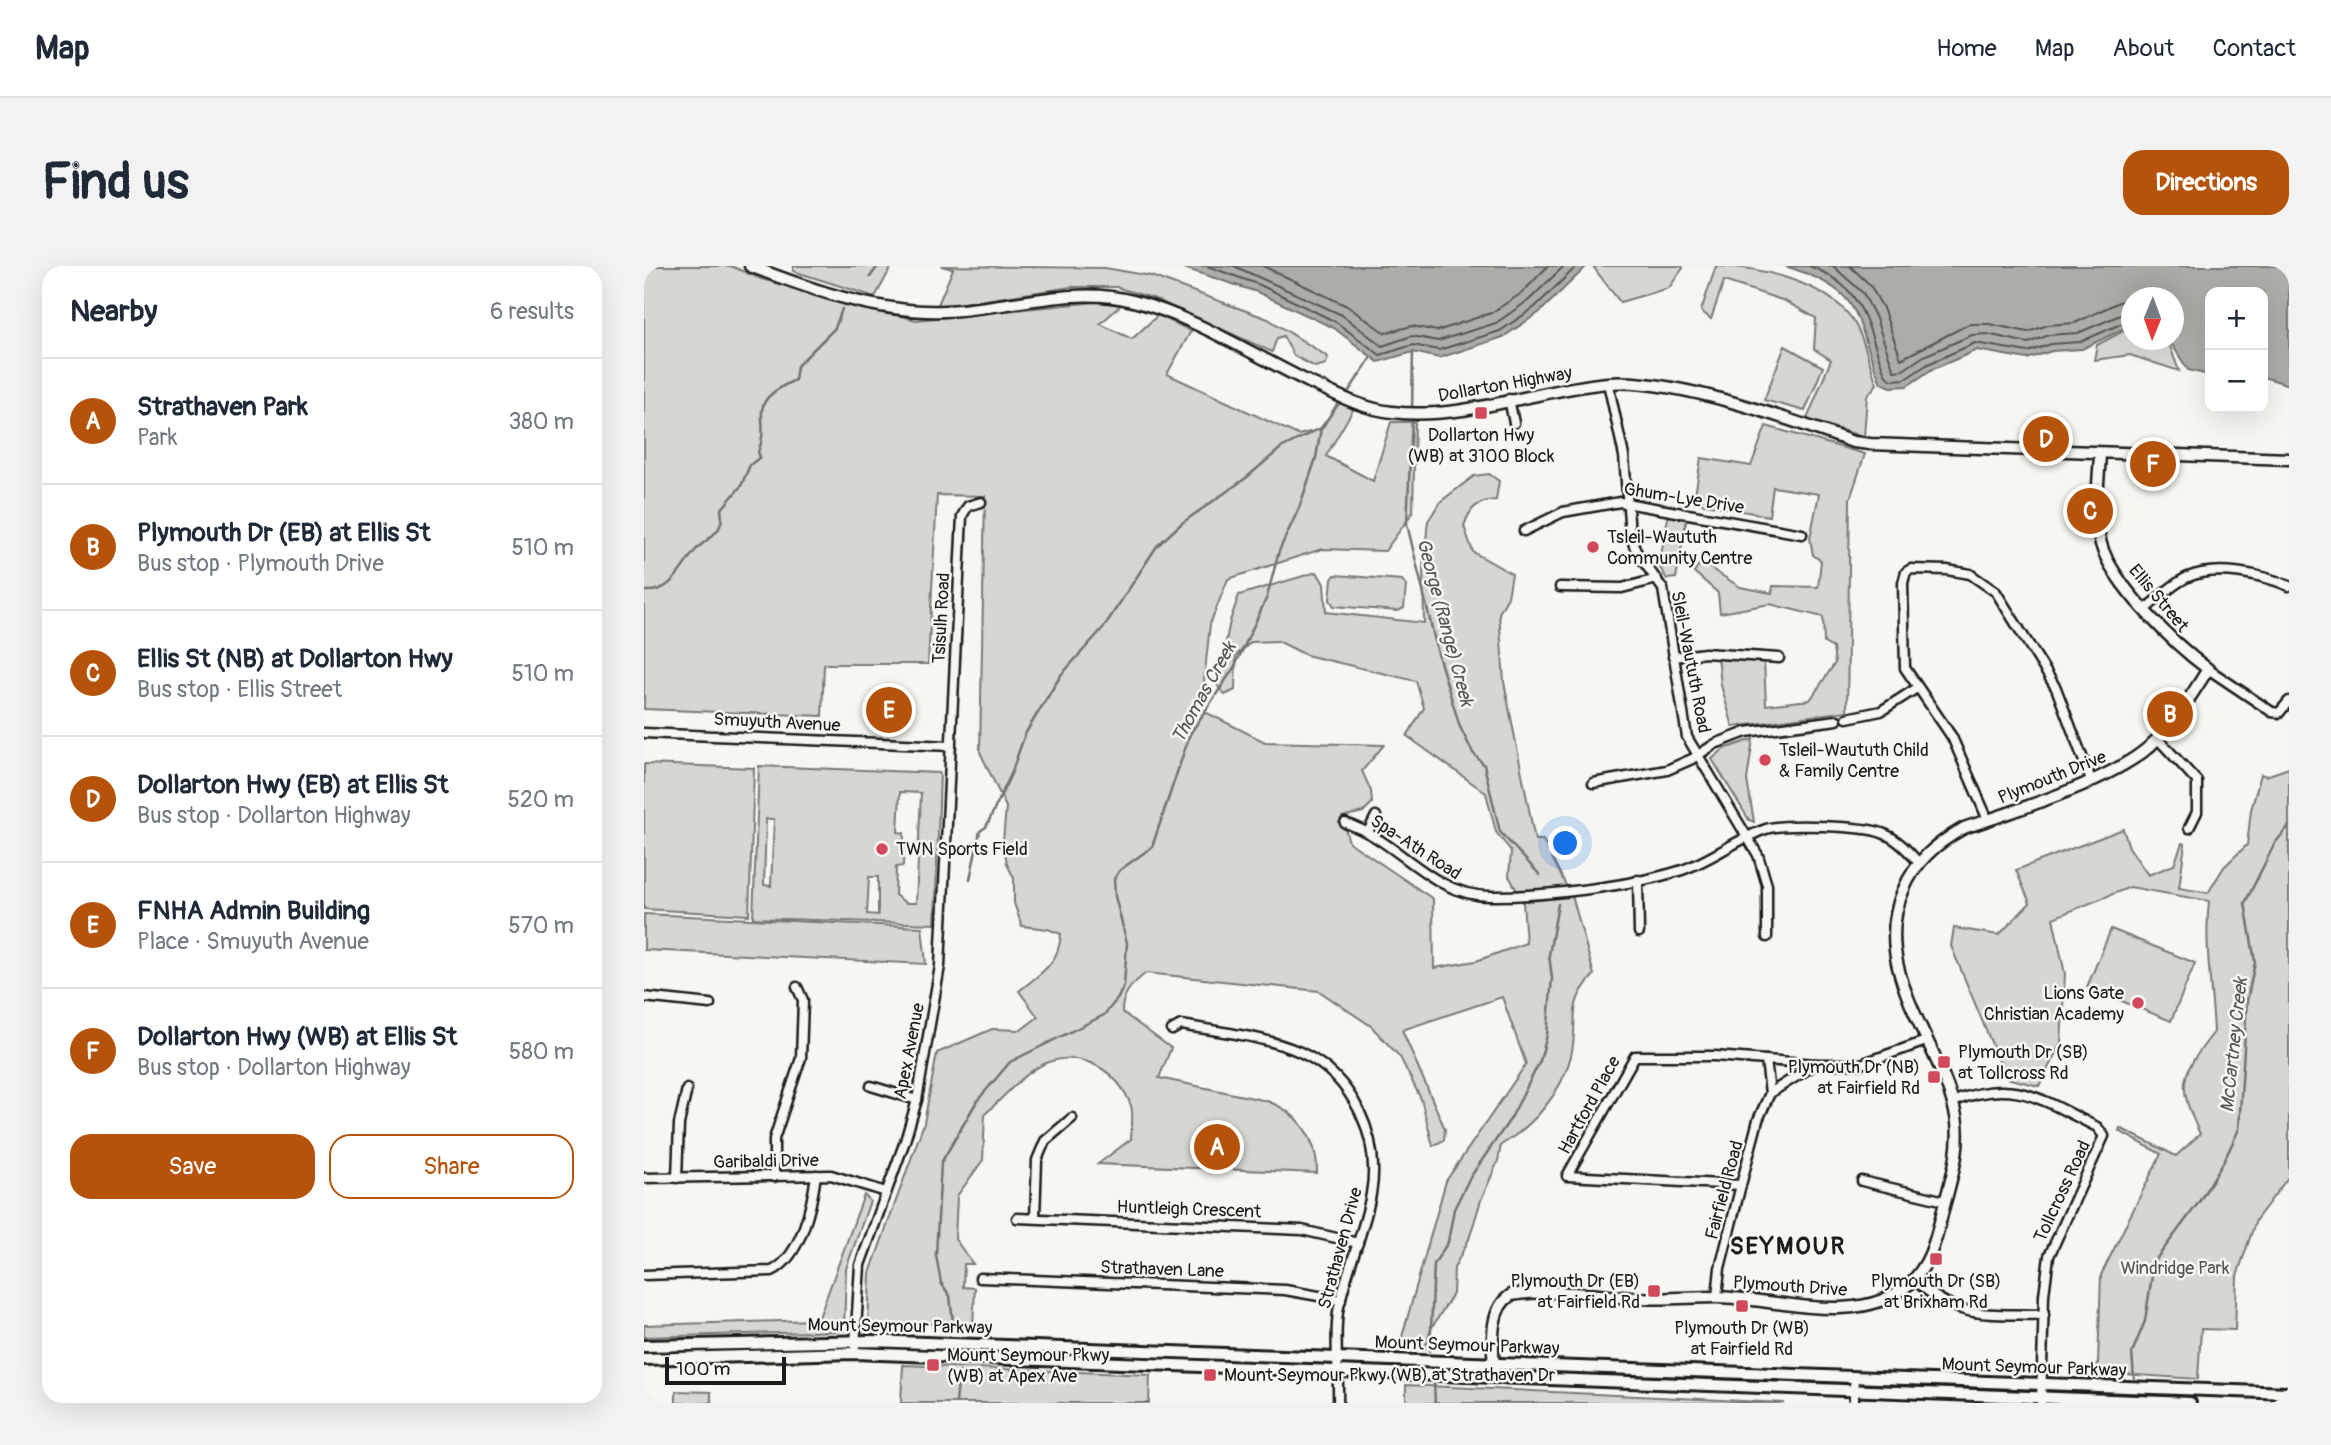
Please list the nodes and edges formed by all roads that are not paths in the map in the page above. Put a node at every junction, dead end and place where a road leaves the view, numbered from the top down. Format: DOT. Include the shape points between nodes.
graph roads {
  1 [pos="750,266"];
  2 [pos="1608,383"];
  3 [pos="1509,399"];
  4 [pos="1514,424"];
  5 [pos="2099,453"];
  6 [pos="2289,459"];
  7 [pos="981,502"];
  8 [pos="1629,504"];
  9 [pos="1524,531"];
  10 [pos="1802,534"];
  11 [pos="1657,579"];
  12 [pos="2289,586"];
  13 [pos="1560,587"];
  14 [pos="2144,610"];
  15 [pos="1673,657"];
  16 [pos="1779,658"];
  17 [pos="2208,669"];
  18 [pos="1917,688"];
  19 [pos="2289,701"];
  20 [pos="1847,718"];
  21 [pos="1837,720"];
  22 [pos="644,733"];
  23 [pos="2158,739"];
  24 [pos="951,746"];
  25 [pos="1697,756"];
  26 [pos="2091,780"];
  27 [pos="1593,783"];
  28 [pos="1376,816"];
  29 [pos="1989,820"];
  30 [pos="1345,824"];
  31 [pos="2189,828"];
  32 [pos="1368,832"];
  33 [pos="1748,838"];
  34 [pos="1919,863"];
  35 [pos="1638,880"];
  36 [pos="1639,932"];
  37 [pos="1767,937"];
  38 [pos="797,987"];
  39 [pos="644,997"];
  40 [pos="710,1004"];
  41 [pos="1172,1030"];
  42 [pos="1926,1041"];
  43 [pos="1766,1060"];
  44 [pos="1816,1065"];
  45 [pos="871,1086"];
  46 [pos="687,1088"];
  47 [pos="1770,1093"];
  48 [pos="917,1100"];
  49 [pos="1952,1102"];
  50 [pos="1072,1118"];
  51 [pos="816,1175"];
  52 [pos="774,1177"];
  53 [pos="644,1178"];
  54 [pos="677,1178"];
  55 [pos="1863,1181"];
  56 [pos="1741,1185"];
  57 [pos="886,1192"];
  58 [pos="1945,1201"];
  59 [pos="1017,1218"];
  60 [pos="1035,1218"];
  61 [pos="1358,1243"];
  62 [pos="644,1275"];
  63 [pos="980,1278"];
  64 [pos="1914,1279"];
  65 [pos="1717,1297"];
  66 [pos="1341,1300"];
  67 [pos="2043,1315"];
  68 [pos="855,1341"];
  69 [pos="644,1346"];
  70 [pos="855,1353"];
  71 [pos="1338,1358"];
  72 [pos="644,1359"];
  73 [pos="1494,1363"];
  74 [pos="1339,1371"];
  75 [pos="1494,1377"];
  76 [pos="1855,1378"];
  77 [pos="2042,1384"];
  78 [pos="2289,1393"];
  79 [pos="1903,1394"];
  80 [pos="1854,1397"];
  81 [pos="2041,1400"];
  82 [pos="1338,1403"];
  83 [pos="1883,1403"];
  84 [pos="2190,1403"];
  1 -- 3 [label="street, Dollarton Highway" via="855,300 911,311 1079,296 1132,300 1378,410 1431,412"];
  2 -- 3 [label="street, Dollarton Highway"];
  2 -- 5 [label="street, Dollarton Highway" via="1679,390 1862,443"];
  2 -- 8 [label="street, Sleil-Waututh Road"];
  3 -- 4 [label="street"];
  5 -- 6 [label="street, Dollarton Highway"];
  5 -- 14 [label="street, Ellis Street" via="2100,542"];
  7 -- 24 [label="street, Tsisulh Road" via="970,504 962,516"];
  8 -- 9 [label="street, Ghum-Lye Drive" via="1563,512"];
  8 -- 10 [label="street, Ghum-Lye Drive"];
  8 -- 11 [label="street, Sleil-Waututh Road" via="1632,543"];
  11 -- 13 [label="street" via="1622,588"];
  11 -- 15 [label="street, Sleil-Waututh Road"];
  12 -- 14 [label="street" via="2257,575 2203,573 2181,581"];
  14 -- 17 [label="street, Ellis Street" via="2173,642"];
  15 -- 16 [label="street" via="1716,653"];
  15 -- 25 [label="street, Sleil-Waututh Road" via="1683,720"];
  17 -- 19 [label="street, Ellis Street" via="2265,709 2278,713"];
  17 -- 23 [label="street, Plymouth Drive"];
  18 -- 20 [label="street" via="1881,711"];
  18 -- 26 [label="street" via="1903,659 1906,572 1947,570 1980,579 1996,592 2046,670"];
  18 -- 29 [label="street" via="1952,737"];
  21 -- 25 [label="street" via="1746,732"];
  22 -- 24 [label="street, Smuyuth Avenue"];
  23 -- 26 [label="street, Plymouth Drive" via="2131,761"];
  23 -- 31 [label="street" via="2197,781 2197,812"];
  24 -- 48 [label="street, Apex Avenue" via="942,944"];
  25 -- 27 [label="street" via="1655,774"];
  25 -- 33 [label="street, Sleil-Waututh Road"];
  26 -- 29 [label="street, Plymouth Drive"];
  28 -- 32 [label="street"];
  29 -- 34 [label="street, Plymouth Drive" via="1945,839"];
  30 -- 32 [label="street, Spa-Ath Road"];
  32 -- 35 [label="street, Spa-Ath Road" via="1437,883 1458,893 1525,894"];
  33 -- 34 [label="street, Spa-Ath Road" via="1769,828 1881,832"];
  33 -- 35 [label="street, Spa-Ath Road" via="1704,861"];
  33 -- 37 [label="street, Sleil-Waututh Road" via="1767,885"];
  34 -- 42 [label="street, Plymouth Drive" via="1900,898 1893,935 1898,971"];
  35 -- 36 [label="street"];
  38 -- 52 [label="street" via="803,999 801,1058 774,1139"];
  39 -- 40 [label="street"];
  41 -- 61 [label="street, Strathaven Drive" via="1181,1025 1293,1050 1328,1070 1351,1094 1369,1132 1374,1166 1371,1198"];
  42 -- 44 [label="street" via="1861,1064"];
  42 -- 49 [label="street, Plymouth Drive"];
  43 -- 44 [label="street, Hartford Place"];
  43 -- 47 [label="street, Fairfield Road"];
  43 -- 56 [label="street, Hartford Place" via="1635,1055 1567,1176"];
  44 -- 47 [label="street"];
  45 -- 48 [label="street"];
  46 -- 54 [label="street"];
  47 -- 56 [label="street, Fairfield Road"];
  48 -- 57 [label="street, Apex Avenue"];
  49 -- 58 [label="street, Plymouth Drive" via="1957,1143"];
  49 -- 67 [label="street, Tollcross Road" via="1999,1089 2015,1090 2097,1127 2104,1136 2051,1245"];
  50 -- 60 [label="street" via="1045,1141 1037,1160"];
  51 -- 52 [label="street, Garibaldi Drive"];
  51 -- 57 [label="street, Garibaldi Drive" via="840,1177"];
  51 -- 62 [label="street" via="794,1250 783,1266 772,1271"];
  52 -- 54 [label="street, Garibaldi Drive"];
  53 -- 54 [label="street, Garibaldi Drive"];
  55 -- 58 [label="street"];
  56 -- 65 [label="street, Fairfield Road"];
  57 -- 68 [label="street, Apex Avenue" via="860,1265"];
  58 -- 64 [label="street, Plymouth Drive" via="1933,1250"];
  59 -- 60 [label="street, Huntleigh Crescent"];
  60 -- 61 [label="street, Huntleigh Crescent" via="1302,1230"];
  61 -- 66 [label="street, Strathaven Drive"];
  63 -- 66 [label="street, Strathaven Lane" via="1285,1290"];
  64 -- 65 [label="street, Plymouth Drive" via="1887,1298 1861,1306"];
  64 -- 67 [label="street" via="1955,1309"];
  65 -- 73 [label="street, Plymouth Drive" via="1511,1296 1499,1306 1496,1317"];
  66 -- 71 [label="street, Strathaven Drive"];
  67 -- 77 [label="street, Tollcross Road"];
  68 -- 69 [label="main road, Mount Seymour Parkway"];
  68 -- 70 [label="street, Apex Avenue"];
  68 -- 71 [label="main road, Mount Seymour Parkway"];
  70 -- 72 [label="main road, Mount Seymour Parkway"];
  70 -- 74 [label="main road, Mount Seymour Parkway"];
  71 -- 73 [label="main road, Mount Seymour Parkway"];
  71 -- 74 [label="street, Strathaven Drive"];
  73 -- 75 [label="street, Plymouth Drive"];
  73 -- 76 [label="main road, Mount Seymour Parkway"];
  74 -- 75 [label="main road, Mount Seymour Parkway"];
  74 -- 82 [label="street, Strathaven Drive"];
  75 -- 80 [label="main road, Mount Seymour Parkway"];
  76 -- 77 [label="main road, Mount Seymour Parkway"];
  76 -- 80 [label="street"];
  77 -- 78 [label="main road, Mount Seymour Parkway"];
  77 -- 81 [label="street, Tollcross Road"];
  79 -- 80 [label="main road, Mount Seymour Parkway"];
  79 -- 81 [label="main road, Mount Seymour Parkway"];
  79 -- 83 [label="main road"];
  81 -- 84 [label="main road, Mount Seymour Parkway"];
}
